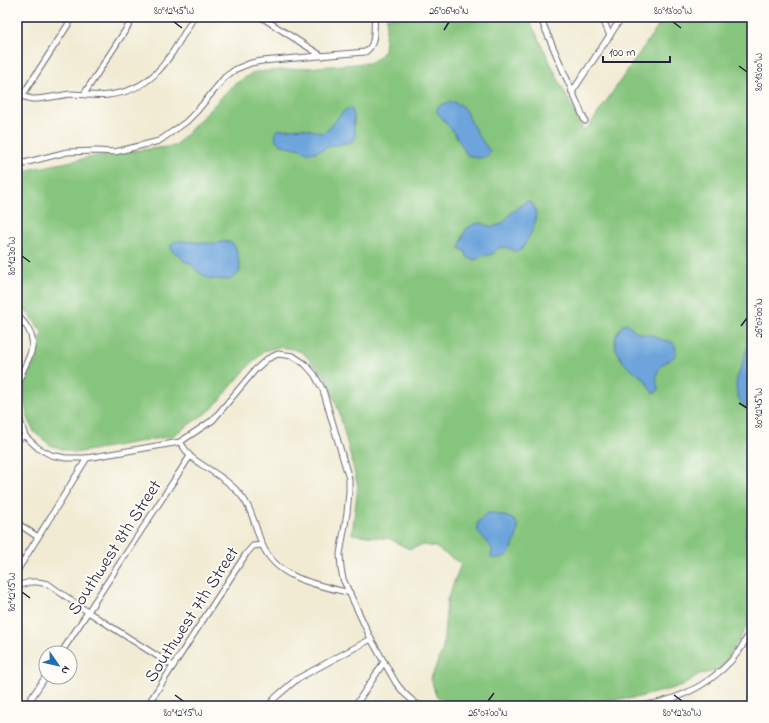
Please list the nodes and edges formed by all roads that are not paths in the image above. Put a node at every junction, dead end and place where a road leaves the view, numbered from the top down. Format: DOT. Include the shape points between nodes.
graph roads {
  1 [pos="73,17"];
  2 [pos="134,17"];
  3 [pos="194,17"];
  4 [pos="261,17"];
  5 [pos="374,17"];
  6 [pos="540,17"];
  7 [pos="602,17"];
  8 [pos="622,17"];
  9 [pos="610,36"];
  10 [pos="322,56"];
  11 [pos="572,92"];
  12 [pos="84,94"];
  13 [pos="20,95"];
  14 [pos="585,121"];
  15 [pos="17,158"];
  16 [pos="24,163"];
  17 [pos="17,170"];
  18 [pos="17,315"];
  19 [pos="18,377"];
  20 [pos="17,388"];
  21 [pos="17,411"];
  22 [pos="25,436"];
  23 [pos="17,438"];
  24 [pos="180,442"];
  25 [pos="190,456"];
  26 [pos="87,458"];
  27 [pos="17,523"];
  28 [pos="38,537"];
  29 [pos="262,545"];
  30 [pos="17,571"];
  31 [pos="17,586"];
  32 [pos="350,594"];
  33 [pos="88,612"];
  34 [pos="752,627"];
  35 [pos="371,639"];
  36 [pos="66,645"];
  37 [pos="384,662"];
  38 [pos="174,666"];
  39 [pos="40,685"];
  40 [pos="26,706"];
  41 [pos="147,706"];
  42 [pos="268,706"];
  43 [pos="355,706"];
  44 [pos="421,706"];
  45 [pos="622,706"];
  46 [pos="646,706"];
  1 -- 13 [label="street"];
  2 -- 12 [label="street"];
  3 -- 12 [label="street" via="154,76 127,92 107,96"];
  4 -- 10 [label="street"];
  5 -- 10 [label="street" via="370,50"];
  6 -- 11 [label="street"];
  7 -- 9 [label="street"];
  8 -- 9 [label="street"];
  9 -- 11 [label="street"];
  10 -- 16 [label="street" via="251,62 236,69 225,77 186,122 159,141 115,152 66,152"];
  11 -- 14 [label="street"];
  12 -- 13 [label="street" via="32,99"];
  15 -- 16 [label="street"];
  16 -- 17 [label="street"];
  18 -- 19 [label="street" via="31,332 32,346 30,358"];
  19 -- 20 [label="street"];
  21 -- 22 [label="street"];
  22 -- 23 [label="street"];
  22 -- 26 [label="street" via="38,448 51,455"];
  24 -- 25 [label="street"];
  24 -- 26 [label="street"];
  24 -- 32 [label="street" via="213,420 267,359 278,354 293,356 305,364 323,390 349,479 347,513 340,554 343,579"];
  25 -- 29 [label="street" via="222,478 249,506"];
  25 -- 33 [label="street, Southwest 8th Street"];
  26 -- 28 [label="street"];
  27 -- 28 [label="street"];
  28 -- 30 [label="street"];
  29 -- 32 [label="street" via="284,572"];
  29 -- 38 [label="street, Southwest 7th Street" via="253,546 246,554"];
  31 -- 33 [label="street" via="30,582 48,584"];
  32 -- 35 [label="street"];
  33 -- 36 [label="street, Southwest 8th Street"];
  33 -- 38 [label="street"];
  34 -- 46 [label="street" via="739,651 711,679 670,700"];
  35 -- 37 [label="street"];
  35 -- 42 [label="street" via="297,679"];
  37 -- 43 [label="street"];
  37 -- 44 [label="street" via="404,693"];
  38 -- 41 [label="street, Southwest 7th Street"];
  39 -- 40 [label="street"];
  45 -- 46 [label="street"];
}
